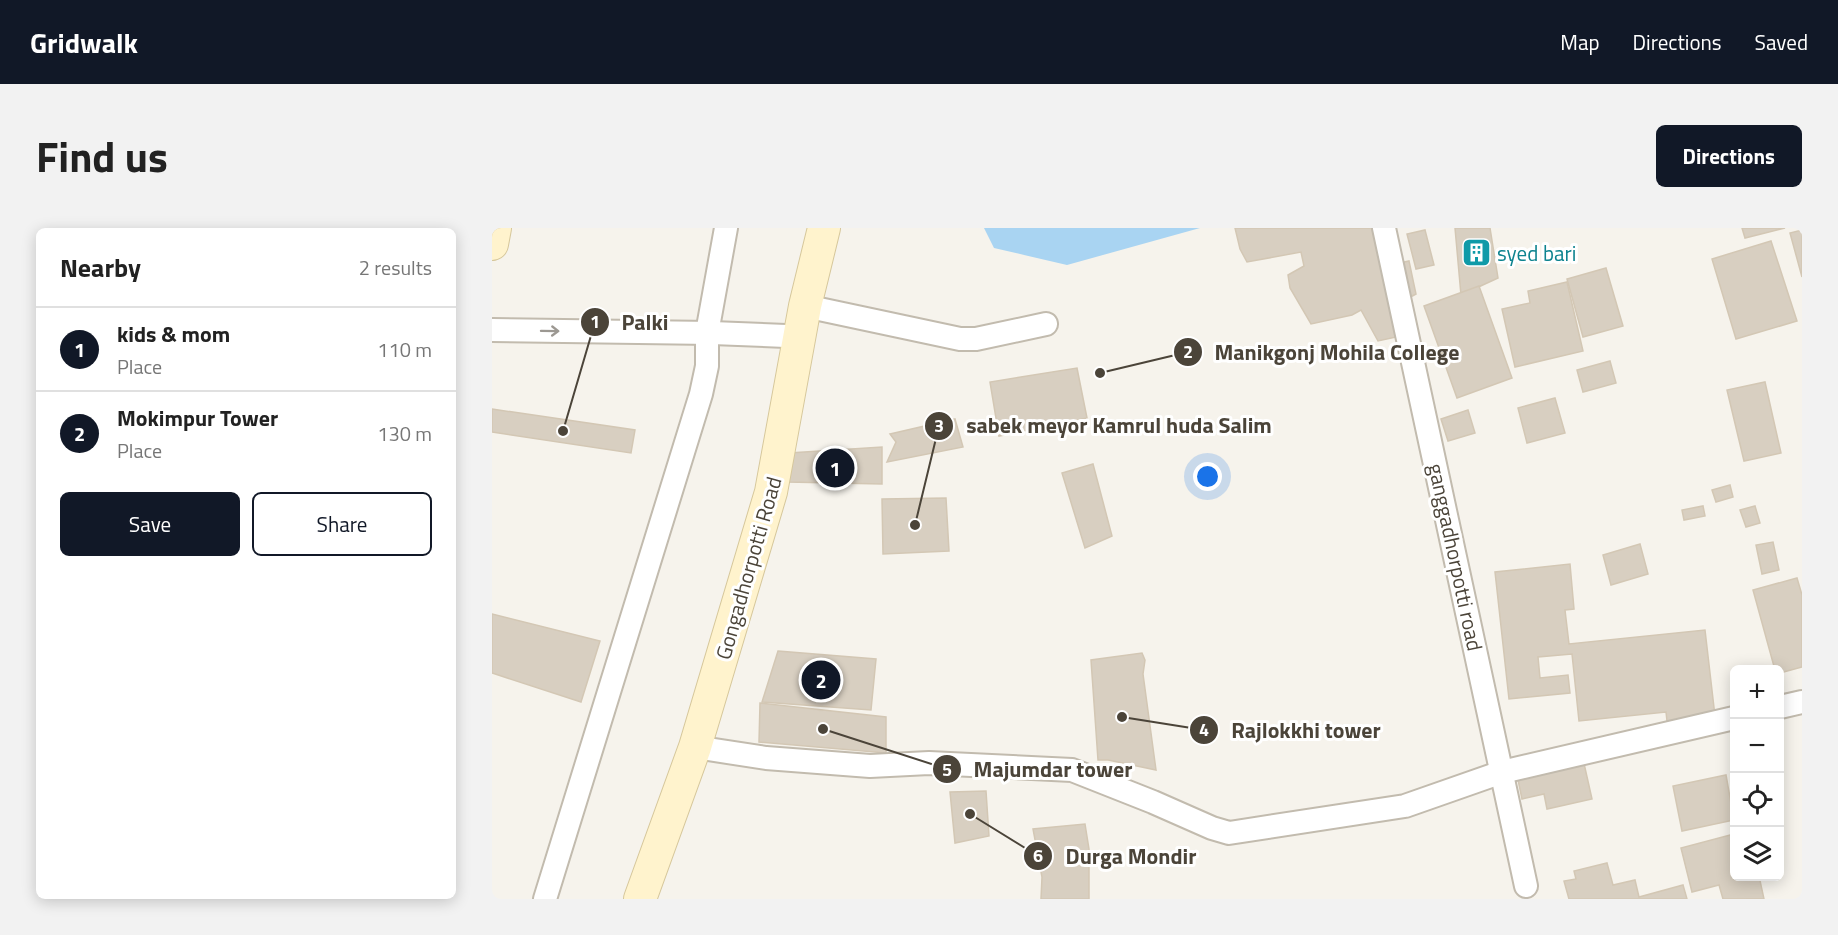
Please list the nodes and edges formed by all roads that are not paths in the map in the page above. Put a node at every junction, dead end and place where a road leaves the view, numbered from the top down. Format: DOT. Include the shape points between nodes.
graph roads {
  1 [pos="495,228"];
  2 [pos="726,228"];
  3 [pos="824,228"];
  4 [pos="1384,228"];
  5 [pos="492,244"];
  6 [pos="806,306"];
  7 [pos="1046,324"];
  8 [pos="492,330"];
  9 [pos="709,333"];
  10 [pos="793,338"];
  11 [pos="1802,702"];
  12 [pos="1784,706"];
  13 [pos="1730,719"];
  14 [pos="695,747"];
  15 [pos="1502,772"];
  16 [pos="1526,886"];
  17 [pos="545,899"];
  18 [pos="640,899"];
  1 -- 5 [label="street"];
  2 -- 9 [label="street"];
  3 -- 6 [label="street, Gongadhorpotti Road"];
  4 -- 15 [label="street, ganggadhorpotti road"];
  6 -- 7 [label="street" via="960,339"];
  6 -- 10 [label="street, Gongadhorpotti Road"];
  8 -- 9 [label="street, one-way"];
  9 -- 10 [label="street"];
  9 -- 17 [label="street" via="701,394"];
  10 -- 14 [label="street, Gongadhorpotti Road" via="771,492"];
  11 -- 12 [label="street"];
  13 -- 15 [label="street"];
  14 -- 15 [label="street" via="766,758 870,766 929,763 1072,770 1229,833 1405,806"];
  14 -- 18 [label="street, Gongadhorpotti Road"];
  15 -- 16 [label="street, ganggadhorpotti road"];
}
